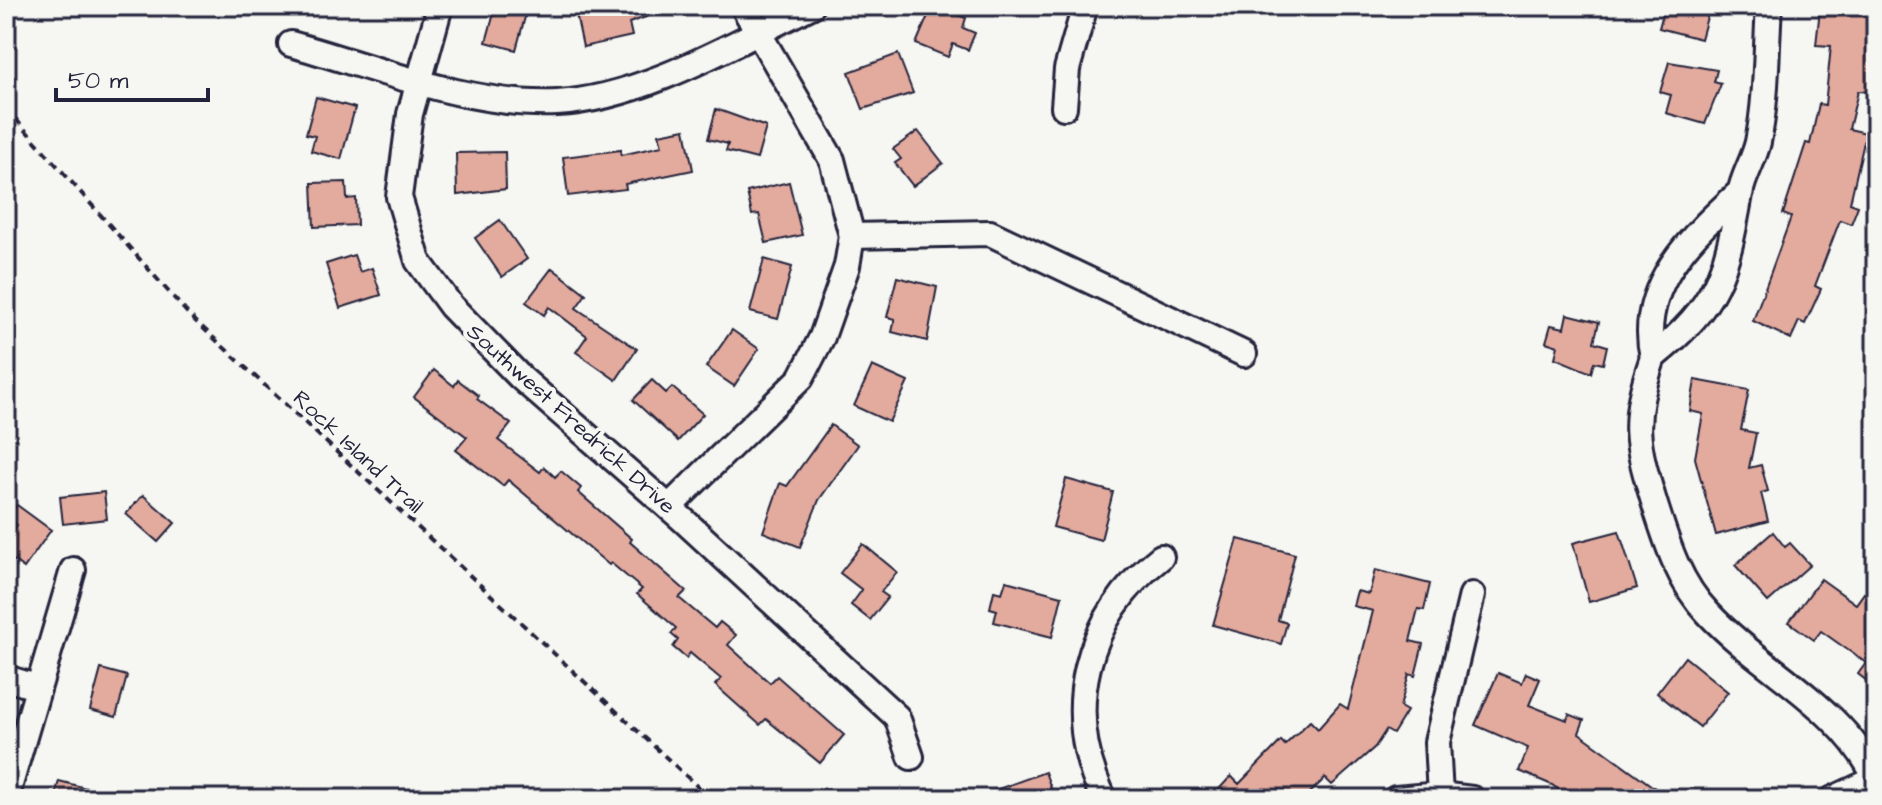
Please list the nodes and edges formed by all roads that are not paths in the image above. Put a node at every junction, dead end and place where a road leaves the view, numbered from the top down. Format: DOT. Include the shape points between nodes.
graph roads {
  1 [pos="440,6"];
  2 [pos="743,6"];
  3 [pos="811,6"];
  4 [pos="1085,6"];
  5 [pos="1769,6"];
  6 [pos="756,33"];
  7 [pos="291,44"];
  8 [pos="419,80"];
  9 [pos="1064,107"];
  10 [pos="1741,191"];
  11 [pos="852,236"];
  12 [pos="1244,354"];
  13 [pos="1653,357"];
  14 [pos="669,507"];
  15 [pos="1161,557"];
  16 [pos="73,570"];
  17 [pos="1472,595"];
  18 [pos="6,678"];
  19 [pos="36,687"];
  20 [pos="911,757"];
  21 [pos="1876,779"];
  22 [pos="1440,795"];
  23 [pos="6,798"];
  24 [pos="1104,799"];
  25 [pos="1396,799"];
  26 [pos="1472,799"];
  27 [pos="1833,799"];
  1 -- 8 [label="street, Southwest Fredrick Drive"];
  2 -- 6 [label="street"];
  3 -- 6 [label="street"];
  4 -- 9 [label="street" via="1067,69"];
  5 -- 10 [label="street" via="1760,126"];
  6 -- 8 [label="street" via="643,84 558,103 516,102"];
  6 -- 11 [label="street" via="832,160"];
  7 -- 8 [label="street"];
  8 -- 14 [label="street, Southwest Fredrick Drive" via="399,197 418,261 451,306 520,377"];
  10 -- 13 [label="street" via="1726,264 1708,305"];
  10 -- 13 [label="street" via="1691,236 1674,259 1652,314"];
  11 -- 12 [label="street" via="990,233"];
  11 -- 14 [label="street" via="827,323 801,378"];
  13 -- 21 [label="street" via="1638,402 1639,449 1675,563 1707,613 1825,712 1851,738"];
  14 -- 20 [label="street, Southwest Fredrick Drive" via="897,717"];
  15 -- 24 [label="street" via="1135,577 1116,603 1089,660 1081,723"];
  16 -- 19 [label="street"];
  17 -- 22 [label="street" via="1437,742"];
  18 -- 19 [label="street"];
  19 -- 23 [label="street"];
  21 -- 27 [label="street"];
  22 -- 25 [label="street"];
  22 -- 26 [label="street"];
}
